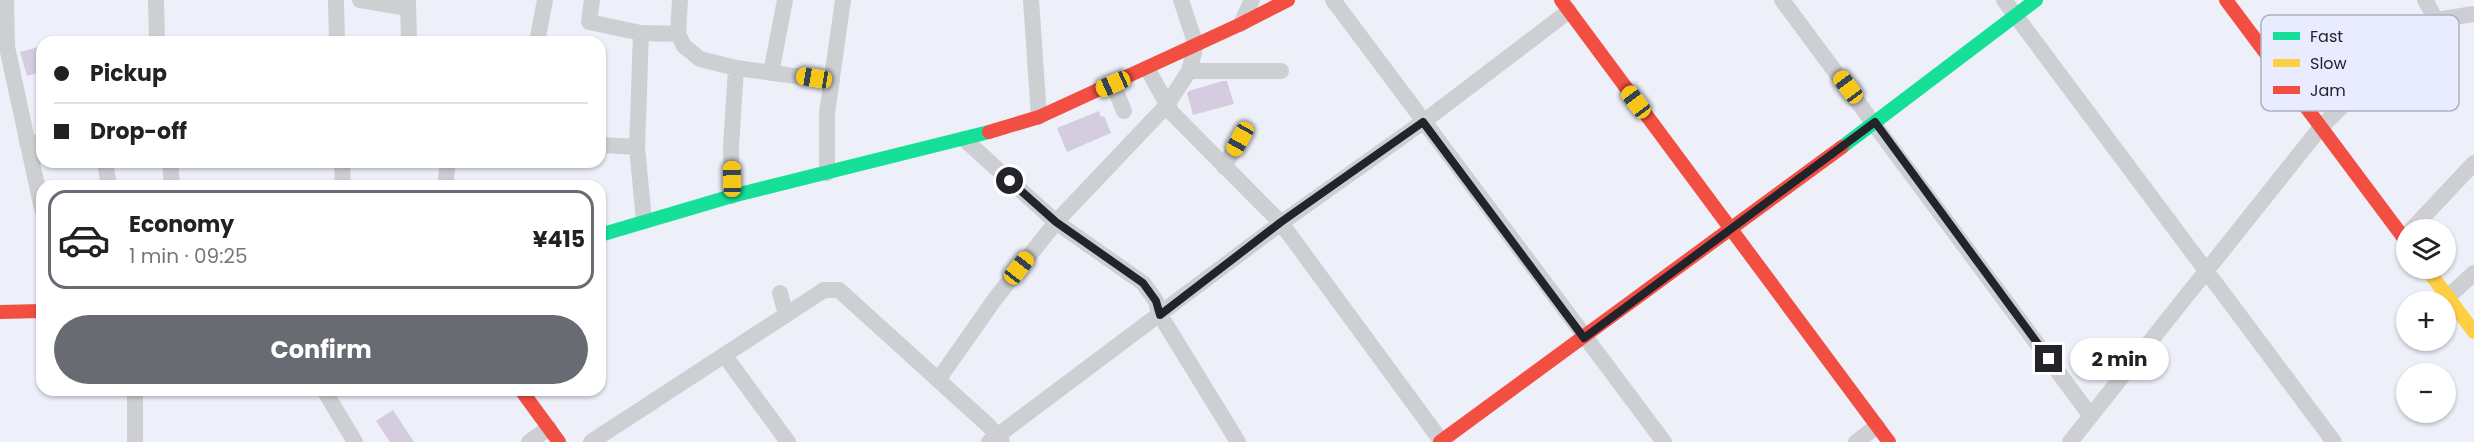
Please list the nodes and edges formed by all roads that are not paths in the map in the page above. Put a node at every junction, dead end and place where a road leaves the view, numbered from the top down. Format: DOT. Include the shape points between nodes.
graph roads {
  1 [pos="6,0"];
  2 [pos="156,0"];
  3 [pos="336,0"];
  4 [pos="360,0"];
  5 [pos="545,0"];
  6 [pos="592,0"];
  7 [pos="680,0"];
  8 [pos="785,0"];
  9 [pos="843,0"];
  10 [pos="1031,0"];
  11 [pos="1181,0"];
  12 [pos="1252,0"];
  13 [pos="1288,0"];
  14 [pos="1333,0"];
  15 [pos="1782,0"];
  16 [pos="2004,0"];
  17 [pos="2036,0"];
  18 [pos="2226,0"];
  19 [pos="2425,0"];
  20 [pos="408,4"];
  21 [pos="1565,6"];
  22 [pos="2474,14"];
  23 [pos="2433,15"];
  24 [pos="2015,16"];
  25 [pos="2459,16"];
  26 [pos="1241,24"];
  27 [pos="642,33"];
  28 [pos="678,34"];
  29 [pos="157,36"];
  30 [pos="337,36"];
  31 [pos="409,36"];
  32 [pos="538,36"];
  33 [pos="1196,45"];
  34 [pos="3,47"];
  35 [pos="2261,47"];
  36 [pos="736,68"];
  37 [pos="1147,68"];
  38 [pos="1189,71"];
  39 [pos="1281,71"];
  40 [pos="771,73"];
  41 [pos="831,81"];
  42 [pos="1113,84"];
  43 [pos="1167,105"];
  44 [pos="1124,111"];
  45 [pos="2309,111"];
  46 [pos="2337,111"];
  47 [pos="1040,117"];
  48 [pos="1423,122"];
  49 [pos="1875,122"];
  50 [pos="2321,127"];
  51 [pos="964,139"];
  52 [pos="1240,139"];
  53 [pos="34,142"];
  54 [pos="606,145"];
  55 [pos="637,147"];
  56 [pos="36,159"];
  57 [pos="2474,163"];
  58 [pos="1224,166"];
  59 [pos="827,173"];
  60 [pos="732,196"];
  61 [pos="2423,219"];
  62 [pos="644,220"];
  63 [pos="1056,222"];
  64 [pos="1281,222"];
  65 [pos="2396,222"];
  66 [pos="1731,229"];
  67 [pos="606,233"];
  68 [pos="2208,272"];
  69 [pos="2474,273"];
  70 [pos="2454,291"];
  71 [pos="780,293"];
  72 [pos="2456,308"];
  73 [pos="36,311"];
  74 [pos="0,312"];
  75 [pos="786,315"];
  76 [pos="1160,315"];
  77 [pos="2474,332"];
  78 [pos="1584,338"];
  79 [pos="724,356"];
  80 [pos="938,380"];
  81 [pos="135,396"];
  82 [pos="327,396"];
  83 [pos="525,396"];
  84 [pos="2090,415"];
  85 [pos="1877,426"];
  86 [pos="554,435"];
  87 [pos="996,440"];
  88 [pos="135,442"];
  89 [pos="354,442"];
  90 [pos="529,442"];
  91 [pos="591,442"];
  92 [pos="788,442"];
  93 [pos="1238,442"];
  94 [pos="1441,442"];
  95 [pos="1664,442"];
  96 [pos="1856,442"];
  97 [pos="1889,442"];
  98 [pos="2070,442"];
  99 [pos="2334,442"];
  1 -- 34 [label="street"];
  2 -- 29 [label="street"];
  3 -- 30 [label="street"];
  4 -- 20 [label="street"];
  5 -- 32 [label="street"];
  6 -- 27 [label="street" via="589,22"];
  7 -- 28 [label="street"];
  8 -- 40 [label="street"];
  9 -- 41 [label="street"];
  10 -- 47 [label="street"];
  11 -- 33 [label="street"];
  12 -- 26 [label="street"];
  13 -- 26 [label="street"];
  14 -- 48 [label="street"];
  15 -- 49 [label="street"];
  16 -- 24 [label="street"];
  17 -- 24 [label="street"];
  18 -- 35 [label="street"];
  19 -- 23 [label="street"];
  20 -- 31 [label="street"];
  21 -- 48 [label="street"];
  21 -- 66 [label="street"];
  22 -- 25 [label="street"];
  24 -- 49 [label="street"];
  24 -- 68 [label="street"];
  26 -- 33 [label="street"];
  27 -- 28 [label="street"];
  27 -- 55 [label="street"];
  28 -- 36 [label="street" via="684,46 700,59"];
  33 -- 37 [label="street"];
  33 -- 38 [label="street"];
  34 -- 53 [label="street"];
  36 -- 40 [label="street"];
  36 -- 60 [label="street"];
  37 -- 42 [label="street"];
  37 -- 43 [label="street"];
  38 -- 39 [label="street"];
  38 -- 43 [label="street"];
  40 -- 41 [label="street"];
  41 -- 59 [label="street"];
  42 -- 44 [label="street"];
  42 -- 47 [label="street"];
  43 -- 58 [label="street"];
  43 -- 63 [label="street"];
  45 -- 50 [label="street"];
  46 -- 50 [label="street"];
  47 -- 51 [label="street"];
  48 -- 64 [label="street"];
  48 -- 78 [label="street"];
  49 -- 66 [label="street"];
  49 -- 84 [label="street"];
  50 -- 65 [label="street"];
  50 -- 68 [label="street"];
  51 -- 59 [label="street"];
  51 -- 63 [label="street"];
  52 -- 58 [label="street"];
  53 -- 56 [label="street"];
  54 -- 55 [label="street"];
  55 -- 62 [label="street"];
  57 -- 61 [label="street"];
  58 -- 64 [label="street"];
  59 -- 60 [label="street"];
  60 -- 62 [label="street"];
  62 -- 67 [label="street"];
  63 -- 76 [label="street" via="1143,283 1156,301"];
  63 -- 80 [label="street"];
  64 -- 76 [label="street"];
  64 -- 94 [label="street"];
  66 -- 78 [label="street"];
  66 -- 85 [label="street"];
  68 -- 84 [label="street"];
  68 -- 99 [label="street"];
  69 -- 70 [label="street"];
  71 -- 75 [label="street"];
  72 -- 77 [label="street"];
  73 -- 74 [label="street"];
  75 -- 79 [label="street"];
  75 -- 80 [label="street" via="824,290 838,290"];
  76 -- 87 [label="street"];
  76 -- 93 [label="street"];
  78 -- 94 [label="street"];
  78 -- 95 [label="street"];
  79 -- 91 [label="street"];
  79 -- 92 [label="street"];
  80 -- 87 [label="street"];
  81 -- 88 [label="street"];
  82 -- 89 [label="street"];
  83 -- 86 [label="street"];
  84 -- 98 [label="street"];
  85 -- 96 [label="street"];
  85 -- 97 [label="street"];
  86 -- 90 [label="street"];
}
